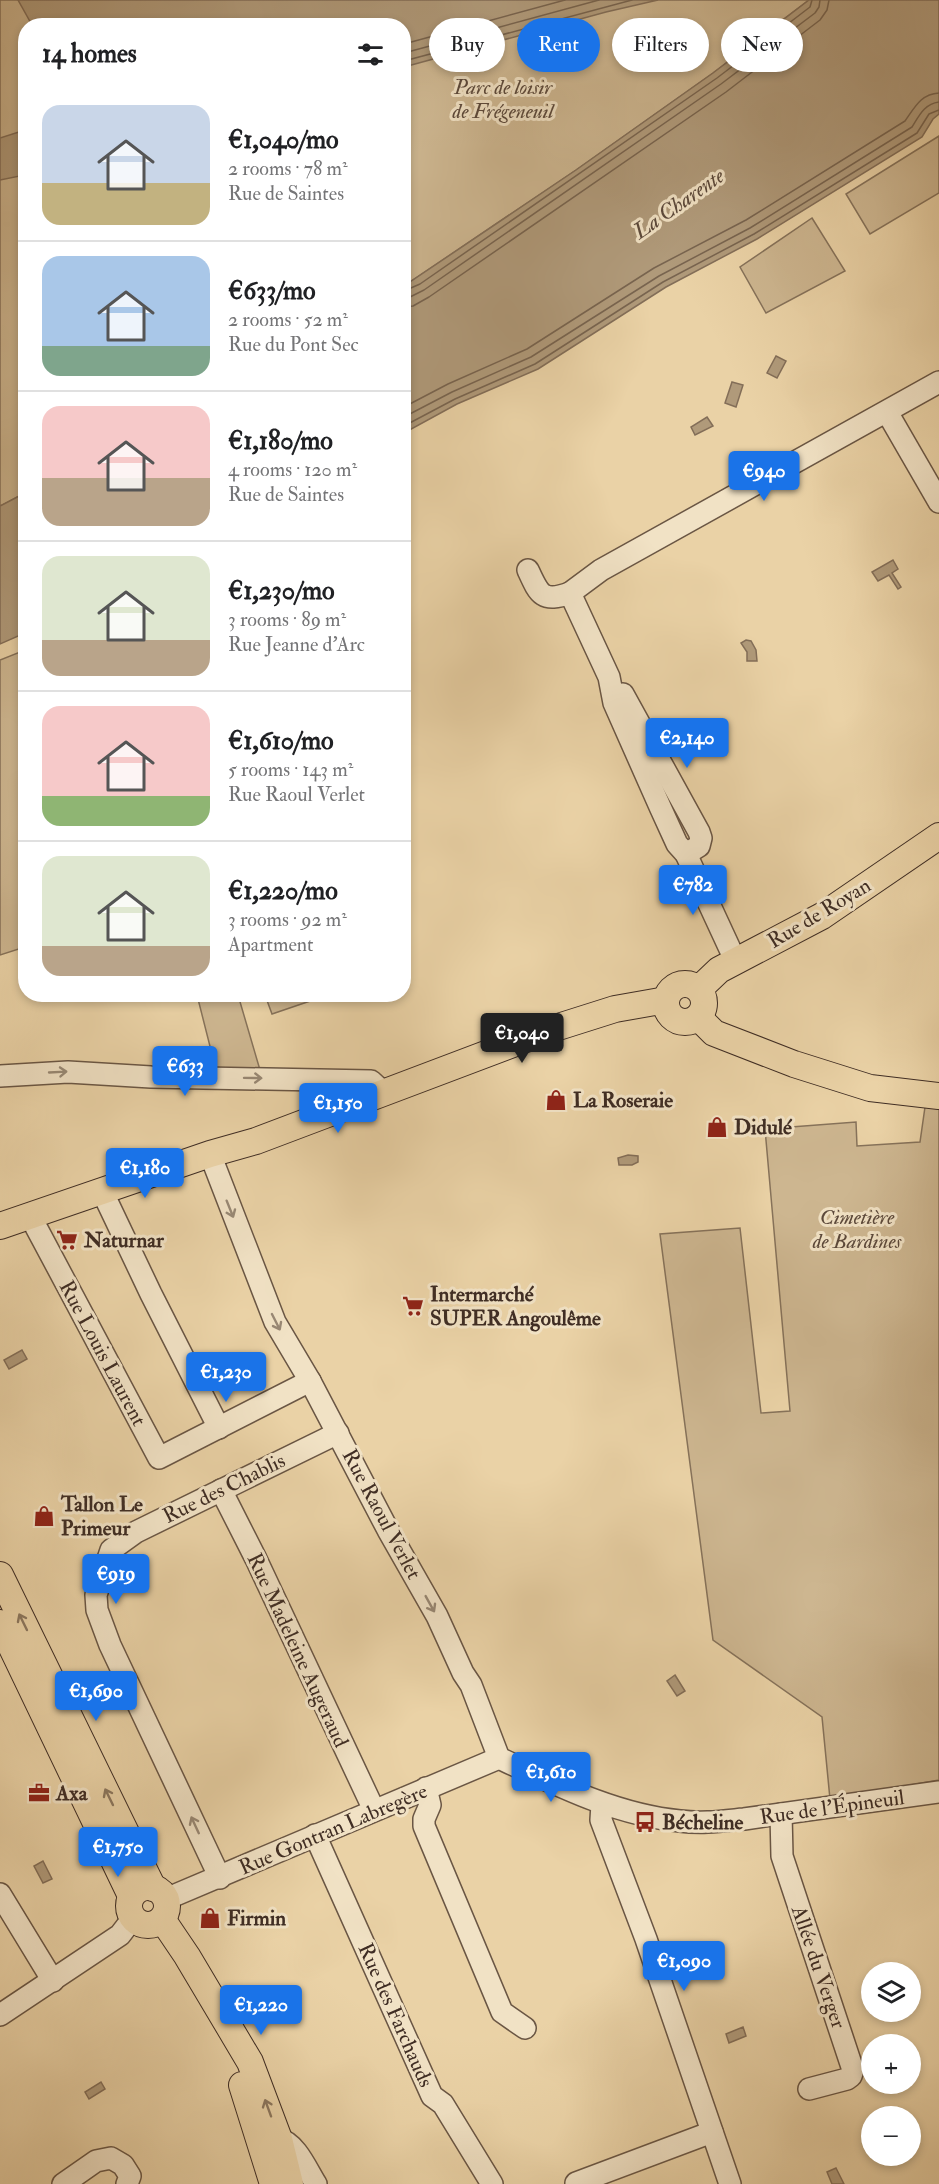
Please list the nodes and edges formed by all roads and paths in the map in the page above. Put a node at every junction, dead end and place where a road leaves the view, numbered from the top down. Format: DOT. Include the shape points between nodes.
graph roads {
  1 [pos="939,382"];
  2 [pos="887,412"];
  3 [pos="939,502"];
  4 [pos="528,570"];
  5 [pos="570,593"];
  6 [pos="939,836"];
  7 [pos="736,962"];
  8 [pos="699,989"];
  9 [pos="666,1000"];
  10 [pos="698,1017"];
  11 [pos="0,1076"];
  12 [pos="384,1094"];
  13 [pos="939,1096"];
  14 [pos="210,1154"];
  15 [pos="102,1191"];
  16 [pos="32,1214"];
  17 [pos="0,1226"];
  18 [pos="310,1381"];
  19 [pos="219,1428"];
  20 [pos="338,1433"];
  21 [pos="221,1490"];
  22 [pos="0,1575"];
  23 [pos="0,1623"];
  24 [pos="499,1758"];
  25 [pos="426,1788"];
  26 [pos="939,1792"];
  27 [pos="610,1806"];
  28 [pos="374,1810"];
  29 [pos="780,1814"];
  30 [pos="315,1835"];
  31 [pos="220,1878"];
  32 [pos="0,1894"];
  33 [pos="149,1908"];
  34 [pos="53,1981"];
  35 [pos="0,2015"];
  36 [pos="525,2028"];
  37 [pos="809,2089"];
  38 [pos="712,2132"];
  39 [pos="279,2139"];
  40 [pos="576,2183"];
  41 [pos="63,2184"];
  42 [pos="127,2184"];
  43 [pos="273,2184"];
  44 [pos="290,2184"];
  45 [pos="316,2184"];
  46 [pos="492,2184"];
  47 [pos="730,2184"];
  1 -- 2 [label="street"];
  2 -- 3 [label="street"];
  2 -- 5 [label="street" via="601,570"];
  4 -- 5 [label="street" via="542,595 553,598"];
  5 -- 7 [label="street" via="676,844 686,854"];
  6 -- 7 [label="main road, Rue de Royan" via="822,915"];
  7 -- 8 [label="main road, Rue de Royan"];
  8 -- 9 [label="main road" via="688,983 676,985"];
  8 -- 10 [label="main road" via="704,1000"];
  9 -- 10 [label="main road" via="668,1012 676,1020 687,1022"];
  9 -- 12 [label="main road" via="615,1009 555,1028"];
  10 -- 13 [label="main road" via="714,1033 870,1089"];
  11 -- 12 [label="street, one-way" via="68,1072 371,1081"];
  12 -- 14 [label="main road"];
  14 -- 15 [label="main road"];
  14 -- 18 [label="street, Rue Raoul Verlet, one-way" via="275,1322"];
  15 -- 16 [label="main road"];
  15 -- 19 [label="street"];
  16 -- 17 [label="main road"];
  16 -- 19 [label="street, Rue Louis Laurent" via="159,1458"];
  18 -- 19 [label="street"];
  18 -- 20 [label="street, Rue Raoul Verlet"];
  20 -- 21 [label="street, Rue des Chablis"];
  20 -- 24 [label="street, Rue Raoul Verlet, one-way" via="437,1616 471,1685"];
  21 -- 28 [label="street, Rue Madeleine Augeraud"];
  31 -- 21 [label="street, Rue des Chablis, one-way" via="110,1645 97,1610 96,1595 111,1550 136,1532"];
  33 -- 22 [label="main road, one-way"];
  23 -- 33 [label="main road"];
  24 -- 25 [label="street, Rue Gontran Labregère"];
  24 -- 27 [label="street"];
  25 -- 28 [label="street, Rue Gontran Labregère"];
  25 -- 36 [label="street" via="430,1805 424,1826 502,2012"];
  26 -- 29 [label="street, Rue de l'Épineuil"];
  27 -- 29 [label="street, Rue de l'Épineuil" via="681,1822"];
  27 -- 38 [label="street" via="601,1820"];
  28 -- 30 [label="street, Rue Gontran Labregère"];
  29 -- 37 [label="street, Allée du Verger" via="782,1856 852,2066 847,2079"];
  30 -- 31 [label="street, Rue Gontran Labregère"];
  30 -- 46 [label="street, Rue des Farchauds" via="432,2096 443,2104"];
  31 -- 33 [label="street, Rue Gontran Labregère"];
  32 -- 34 [label="street"];
  33 -- 34 [label="street, Rue Gontran Labregère" via="120,1935"];
  39 -- 33 [label="main road, one-way" via="250,2062 187,1956"];
  33 -- 43 [label="main road" via="233,2062"];
  34 -- 35 [label="street, Rue Gontran Labregère"];
  38 -- 40 [label="street"];
  38 -- 47 [label="street"];
  39 -- 44 [label="main road"];
  39 -- 45 [label="street" via="297,2153"];
  41 -- 42 [label="street" via="96,2161 111,2158 123,2165 130,2176"];
}
